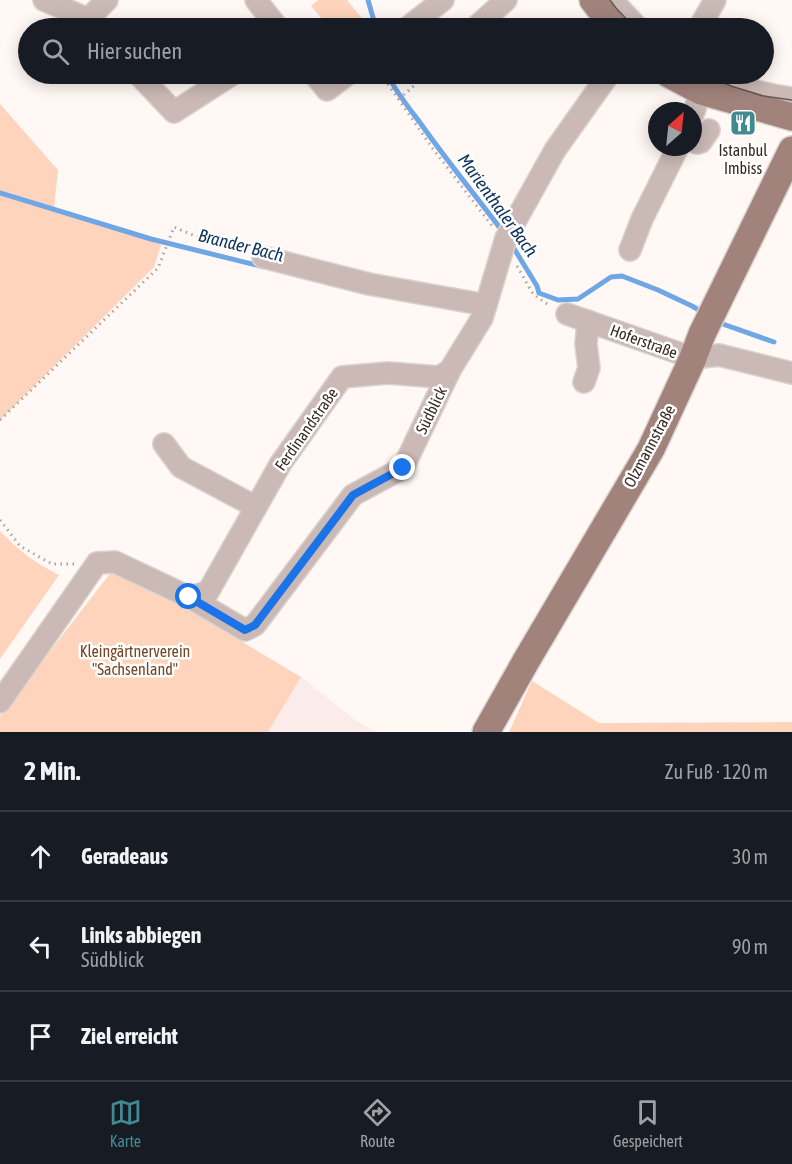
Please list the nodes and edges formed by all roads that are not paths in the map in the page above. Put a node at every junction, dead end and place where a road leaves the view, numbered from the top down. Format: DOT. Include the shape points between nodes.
graph roads {
  1 [pos="44,0"];
  2 [pos="108,0"];
  3 [pos="256,0"];
  4 [pos="443,0"];
  5 [pos="506,0"];
  6 [pos="714,0"];
  7 [pos="600,1"];
  8 [pos="80,18"];
  9 [pos="96,18"];
  10 [pos="270,18"];
  11 [pos="420,18"];
  12 [pos="486,18"];
  13 [pos="609,18"];
  14 [pos="624,18"];
  15 [pos="704,18"];
  16 [pos="147,84"];
  17 [pos="217,84"];
  18 [pos="322,84"];
  19 [pos="335,84"];
  20 [pos="602,84"];
  21 [pos="687,84"];
  22 [pos="700,93"];
  23 [pos="792,98"];
  24 [pos="792,117"];
  25 [pos="792,150"];
  26 [pos="674,156"];
  27 [pos="630,250"];
  28 [pos="263,257"];
  29 [pos="486,305"];
  30 [pos="567,314"];
  31 [pos="588,321"];
  32 [pos="698,346"];
  33 [pos="450,370"];
  34 [pos="792,373"];
  35 [pos="584,382"];
  36 [pos="164,444"];
  37 [pos="256,507"];
  38 [pos="189,597"];
  39 [pos="0,702"];
  40 [pos="486,732"];
  1 -- 8 [label="street"];
  2 -- 9 [label="street"];
  3 -- 10 [label="street"];
  4 -- 11 [label="street"];
  5 -- 12 [label="street"];
  6 -- 15 [label="street"];
  7 -- 13 [label="main road"];
  7 -- 14 [label="street"];
  16 -- 17 [label="street" via="174,112"];
  18 -- 19 [label="street" via="327,90"];
  20 -- 29 [label="street" via="555,150 507,238"];
  21 -- 22 [label="main road"];
  22 -- 23 [label="street" via="731,84"];
  22 -- 24 [label="main road"];
  25 -- 32 [label="main road, Olzmannstraße"];
  26 -- 27 [label="street"];
  28 -- 29 [label="street" via="369,285"];
  29 -- 33 [label="street"];
  30 -- 31 [label="street, Hoferstraße"];
  31 -- 32 [label="street, Hoferstraße"];
  31 -- 35 [label="street" via="589,368"];
  32 -- 34 [label="street, Hoferstraße"];
  32 -- 40 [label="main road, Olzmannstraße" via="651,449"];
  33 -- 37 [label="street, Ferdinandstraße" via="439,377 388,373 342,377 281,463"];
  33 -- 38 [label="street, Südblick" via="403,468 353,495 255,625 245,630"];
  36 -- 37 [label="street" via="181,467"];
  37 -- 38 [label="street, Ferdinandstraße" via="208,592"];
  38 -- 39 [label="street" via="115,562 97,563"];
}
